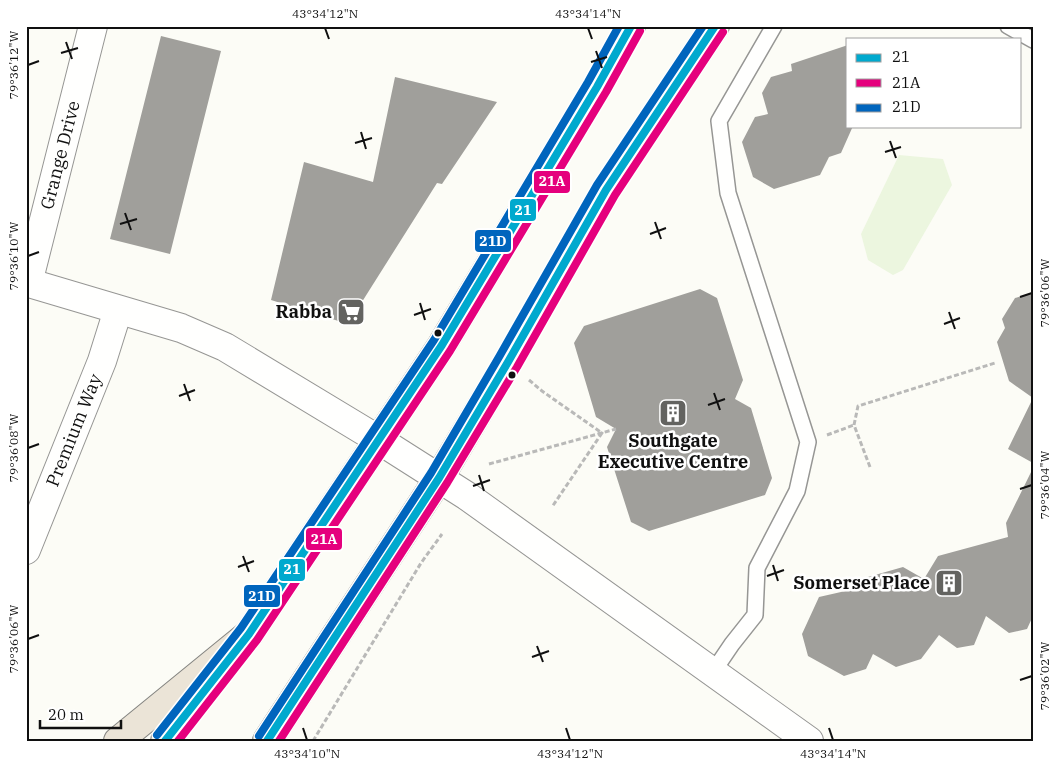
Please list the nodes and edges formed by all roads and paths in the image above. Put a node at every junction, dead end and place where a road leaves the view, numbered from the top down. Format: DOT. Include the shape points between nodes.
graph roads {
  1 [pos="93,26"];
  2 [pos="631,26"];
  3 [pos="715,26"];
  4 [pos="774,26"];
  5 [pos="1008,26"];
  6 [pos="1033,40"];
  7 [pos="27,282"];
  8 [pos="118,310"];
  9 [pos="508,362"];
  10 [pos="995,363"];
  11 [pos="854,425"];
  12 [pos="616,429"];
  13 [pos="602,433"];
  14 [pos="379,440"];
  15 [pos="808,442"];
  16 [pos="489,464"];
  17 [pos="870,467"];
  18 [pos="439,478"];
  19 [pos="552,507"];
  20 [pos="442,534"];
  21 [pos="26,550"];
  22 [pos="249,634"];
  23 [pos="713,672"];
  24 [pos="800,738"];
  25 [pos="118,741"];
  26 [pos="165,741"];
  27 [pos="267,741"];
  28 [pos="313,741"];
  1 -- 7 [label="street, Grange Drive"];
  2 -- 14 [label="main road" via="442,345"];
  3 -- 9 [label="main road" via="606,190"];
  4 -- 15 [label="lane" via="719,120 728,193"];
  5 -- 6 [label="lane"];
  7 -- 8 [label="street"];
  8 -- 14 [label="street" via="181,328 225,347"];
  8 -- 21 [label="street, Premium Way" via="102,361"];
  9 -- 13 [label="path" via="542,391"];
  9 -- 18 [label="main road"];
  10 -- 11 [label="path" via="858,406"];
  11 -- 15 [label="path"];
  11 -- 17 [label="path"];
  12 -- 13 [label="path"];
  13 -- 16 [label="path"];
  13 -- 19 [label="path"];
  14 -- 18 [label="street"];
  14 -- 22 [label="main road"];
  15 -- 23 [label="lane" via="797,491 757,568 755,615"];
  18 -- 23 [label="street"];
  18 -- 27 [label="main road"];
  20 -- 28 [label="path"];
  22 -- 25 [label="highway"];
  22 -- 26 [label="main road"];
  23 -- 24 [label="street"];
}
